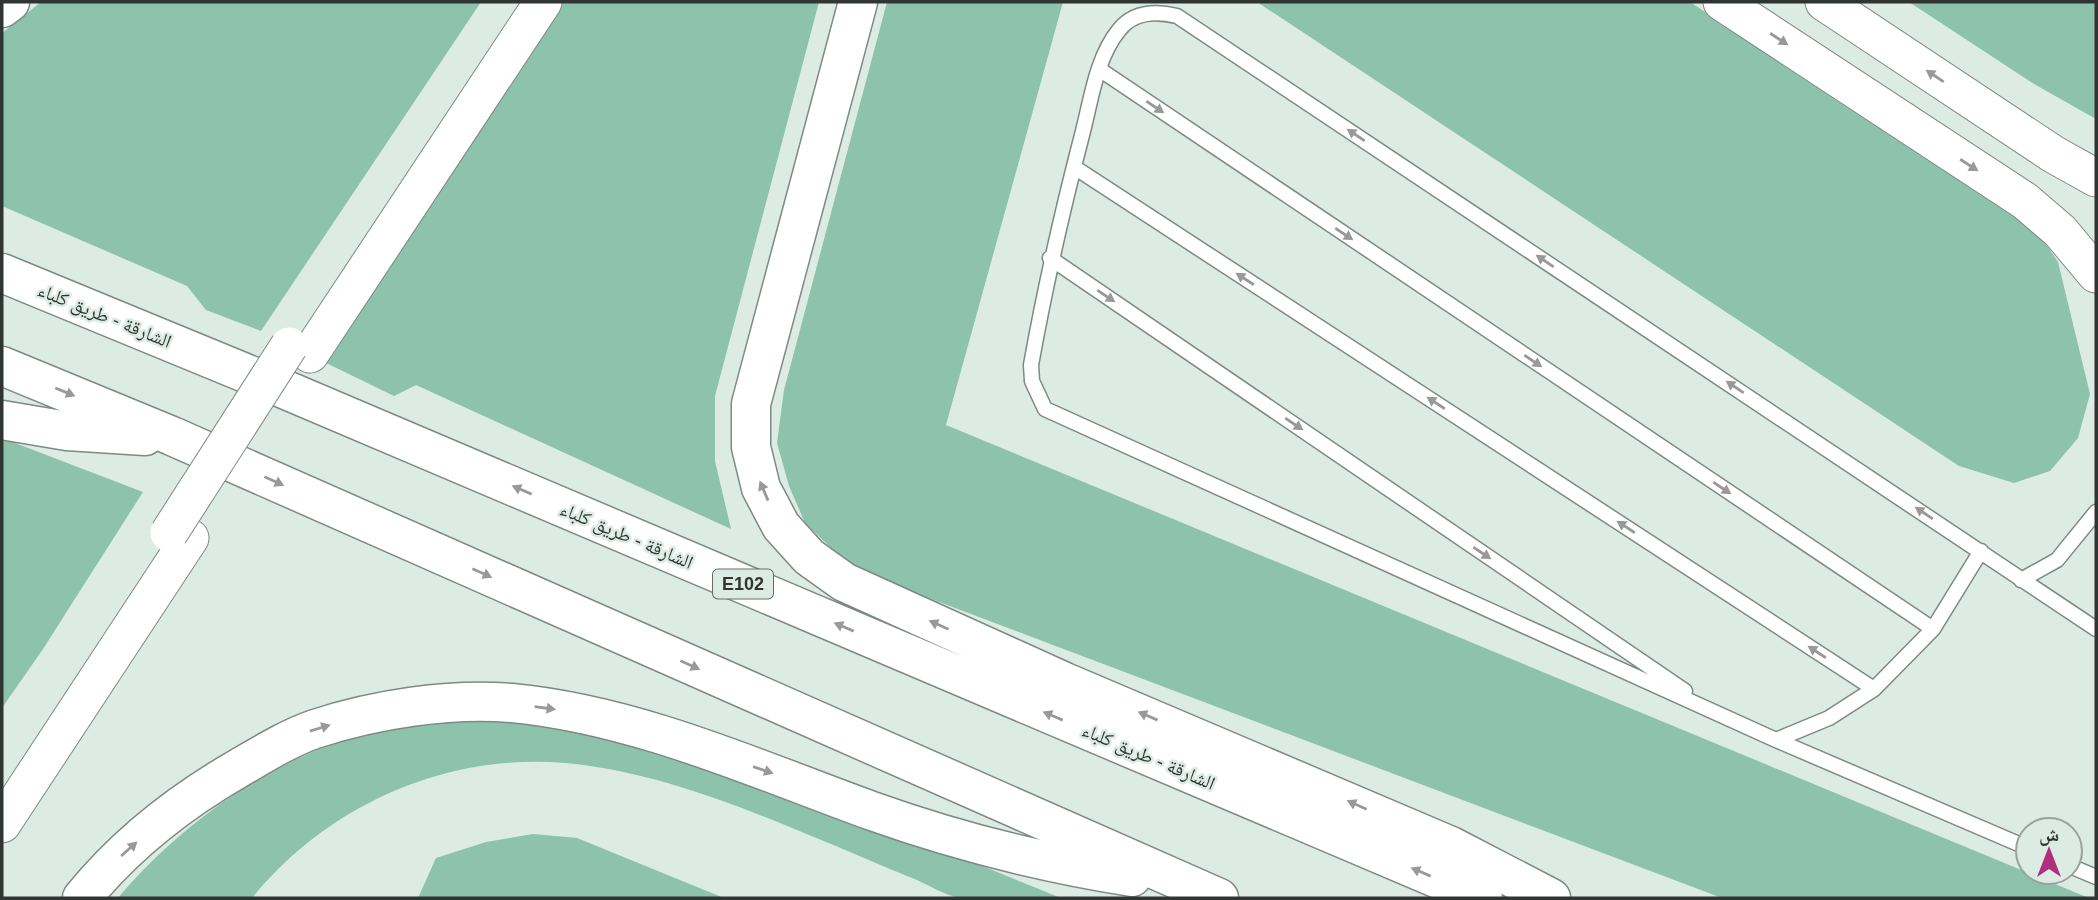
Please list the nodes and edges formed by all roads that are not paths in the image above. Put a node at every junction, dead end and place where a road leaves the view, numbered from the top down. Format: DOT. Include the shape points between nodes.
graph roads {
  1 [pos="10,2"];
  2 [pos="517,2"];
  3 [pos="543,2"];
  4 [pos="858,2"];
  5 [pos="1722,2"];
  6 [pos="1824,2"];
  7 [pos="2,8"];
  8 [pos="1099,69"];
  9 [pos="1074,167"];
  10 [pos="2096,178"];
  11 [pos="1050,258"];
  12 [pos="2,274"];
  13 [pos="2096,274"];
  14 [pos="300,350"];
  15 [pos="2,366"];
  16 [pos="2,420"];
  17 [pos="172,436"];
  18 [pos="2096,512"];
  19 [pos="179,535"];
  20 [pos="1981,551"];
  21 [pos="2021,580"];
  22 [pos="1933,629"];
  23 [pos="2096,629"];
  24 [pos="1874,689"];
  25 [pos="1717,713"];
  26 [pos="1776,740"];
  27 [pos="2,785"];
  28 [pos="2,824"];
  29 [pos="2014,842"];
  30 [pos="1204,892"];
  31 [pos="82,898"];
  32 [pos="1483,898"];
  33 [pos="1551,898"];
  1 -- 7 [label="highway"];
  2 -- 14 [label="street"];
  3 -- 14 [label="street"];
  33 -- 4 [label="highway, one-way" via="1451,846 1065,682 845,582 810,557 782,526 761,488 751,447 751,404"];
  5 -- 13 [label="street, one-way" via="2025,201 2060,231"];
  10 -- 6 [label="street, one-way"];
  8 -- 9 [label="lane"];
  20 -- 8 [label="lane, one-way" via="1177,16 1157,12 1128,21 1118,30"];
  8 -- 22 [label="lane, one-way"];
  9 -- 11 [label="lane"];
  24 -- 9 [label="lane, one-way"];
  11 -- 25 [label="lane, one-way"];
  11 -- 25 [label="lane" via="1031,365 1034,388 1045,409"];
  32 -- 12 [label="highway, الشارقة - طريق كلباء / E102, one-way"];
  14 -- 19 [label="street, bridge"];
  15 -- 17 [label="highway, one-way"];
  16 -- 17 [label="highway" via="67,431"];
  17 -- 30 [label="highway, one-way"];
  18 -- 21 [label="lane" via="2057,560"];
  19 -- 27 [label="street"];
  19 -- 28 [label="street"];
  20 -- 21 [label="lane"];
  20 -- 22 [label="lane"];
  21 -- 23 [label="lane"];
  22 -- 24 [label="lane"];
  24 -- 26 [label="lane" via="1829,718"];
  25 -- 26 [label="lane"];
  26 -- 29 [label="lane"];
  31 -- 30 [label="highway, one-way" via="145,834 190,799 271,750 314,730 361,717 460,703 511,703 569,711 722,756 974,842"];
}
